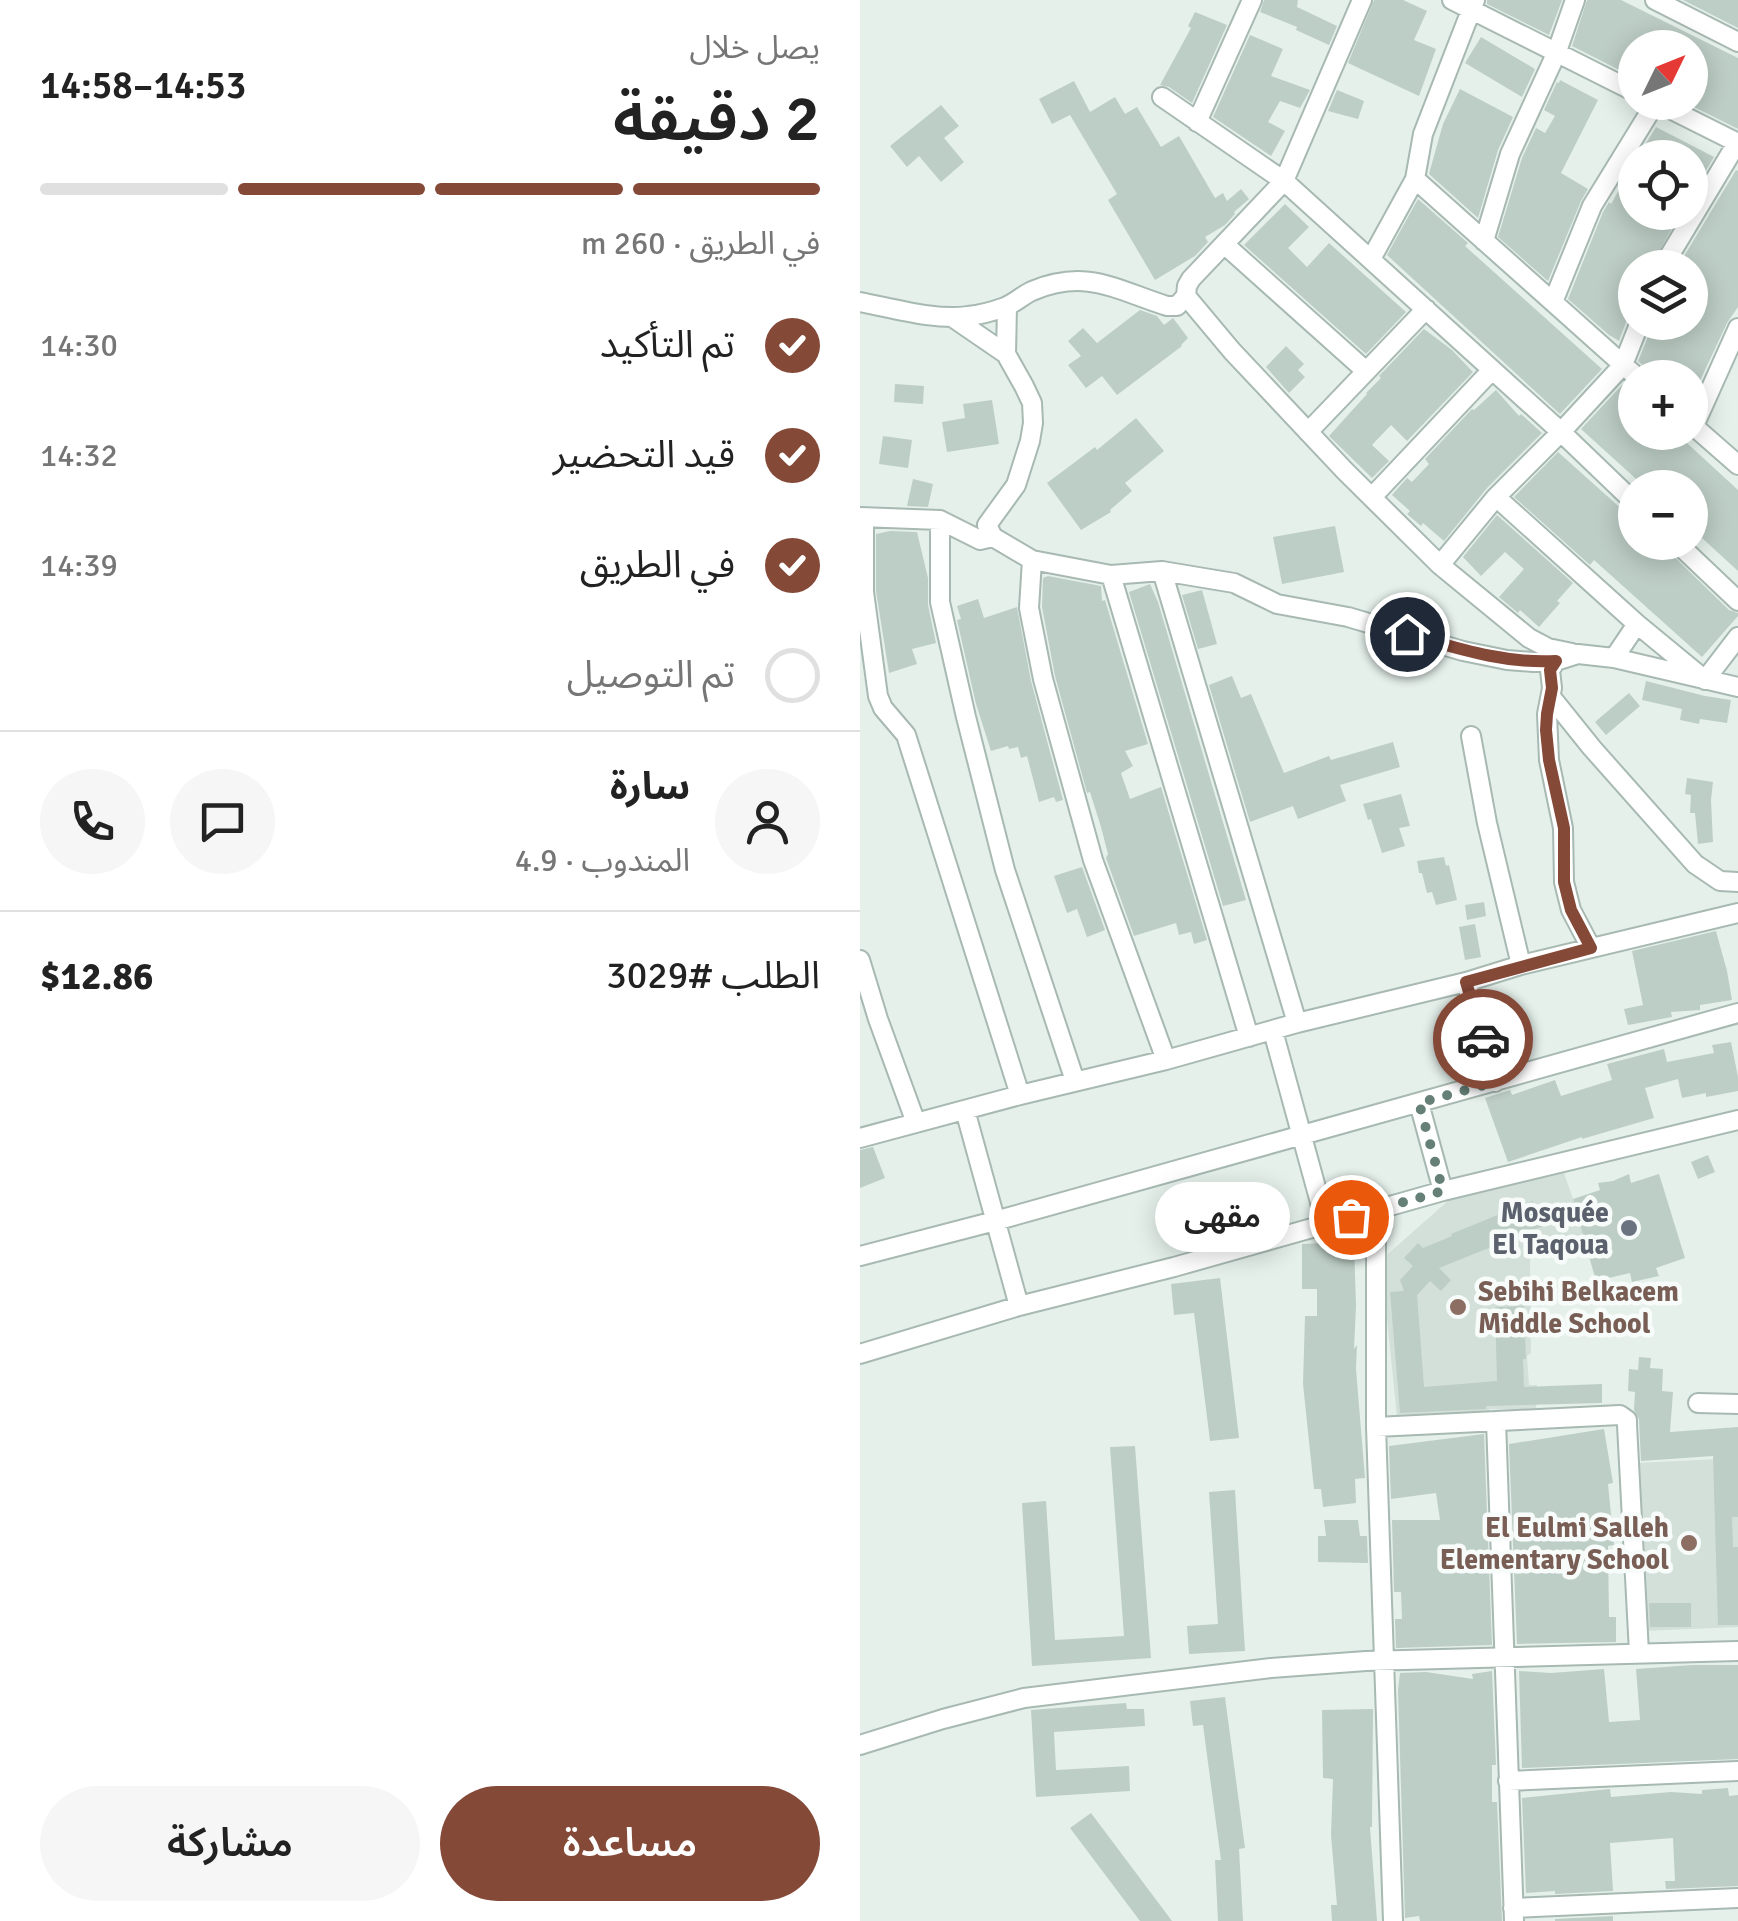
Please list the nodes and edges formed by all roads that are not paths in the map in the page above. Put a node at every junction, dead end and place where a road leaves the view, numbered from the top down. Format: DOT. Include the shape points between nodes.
graph roads {
  1 [pos="1252,0"];
  2 [pos="1362,0"];
  3 [pos="1452,0"];
  4 [pos="1575,0"];
  5 [pos="1662,2"];
  6 [pos="1474,4"];
  7 [pos="1738,42"];
  8 [pos="1556,54"];
  9 [pos="1618,84"];
  10 [pos="1162,97"];
  11 [pos="1645,120"];
  12 [pos="1692,120"];
  13 [pos="1196,122"];
  14 [pos="1737,143"];
  15 [pos="1415,179"];
  16 [pos="1284,182"];
  17 [pos="1484,241"];
  18 [pos="1224,244"];
  19 [pos="1673,250"];
  20 [pos="1372,259"];
  21 [pos="1186,296"];
  22 [pos="860,302"];
  23 [pos="1553,302"];
  24 [pos="1007,306"];
  25 [pos="1426,310"];
  26 [pos="952,317"];
  27 [pos="1738,328"];
  28 [pos="1006,354"];
  29 [pos="1618,360"];
  30 [pos="1618,369"];
  31 [pos="1366,371"];
  32 [pos="1491,371"];
  33 [pos="1708,391"];
  34 [pos="1308,432"];
  35 [pos="1561,432"];
  36 [pos="1708,439"];
  37 [pos="1738,465"];
  38 [pos="1618,487"];
  39 [pos="1496,497"];
  40 [pos="1372,498"];
  41 [pos="862,517"];
  42 [pos="940,520"];
  43 [pos="993,537"];
  44 [pos="1032,560"];
  45 [pos="1695,560"];
  46 [pos="1440,564"];
  47 [pos="1162,571"];
  48 [pos="1111,575"];
  49 [pos="1738,601"];
  50 [pos="1637,624"];
  51 [pos="1738,637"];
  52 [pos="1578,654"];
  53 [pos="1614,658"];
  54 [pos="1556,661"];
  55 [pos="1705,680"];
  56 [pos="1738,687"];
  57 [pos="869,692"];
  58 [pos="1551,697"];
  59 [pos="1471,736"];
  60 [pos="1738,882"];
  61 [pos="1738,913"];
  62 [pos="1591,948"];
  63 [pos="860,960"];
  64 [pos="1520,965"];
  65 [pos="1466,982"];
  66 [pos="1738,1013"];
  67 [pos="1297,1023"];
  68 [pos="1273,1031"];
  69 [pos="1248,1036"];
  70 [pos="1166,1060"];
  71 [pos="1075,1081"];
  72 [pos="1495,1082"];
  73 [pos="1020,1095"];
  74 [pos="1419,1103"];
  75 [pos="965,1110"];
  76 [pos="1738,1120"];
  77 [pos="916,1122"];
  78 [pos="1303,1134"];
  79 [pos="860,1138"];
  80 [pos="1443,1191"];
  81 [pos="1376,1210"];
  82 [pos="995,1220"];
  83 [pos="1326,1224"];
  84 [pos="860,1256"];
  85 [pos="1019,1306"];
  86 [pos="860,1354"];
  87 [pos="1698,1403"];
  88 [pos="1738,1404"];
  89 [pos="1496,1421"];
  90 [pos="1376,1427"];
  91 [pos="1738,1651"];
  92 [pos="1640,1653"];
  93 [pos="1503,1658"];
  94 [pos="1386,1661"];
  95 [pos="860,1745"];
  96 [pos="1738,1772"];
  97 [pos="1508,1781"];
  98 [pos="1738,1898"];
  99 [pos="1513,1915"];
  100 [pos="1394,1921"];
  1 -- 13 [label="street"];
  2 -- 16 [label="street"];
  3 -- 6 [label="street"];
  4 -- 8 [label="street"];
  5 -- 7 [label="street"];
  6 -- 8 [label="street"];
  6 -- 15 [label="street" via="1423,134"];
  8 -- 9 [label="street"];
  8 -- 17 [label="street" via="1510,154"];
  10 -- 13 [label="street"];
  11 -- 23 [label="street" via="1592,206"];
  12 -- 14 [label="street"];
  13 -- 16 [label="street"];
  14 -- 19 [label="street"];
  15 -- 17 [label="street"];
  15 -- 20 [label="street"];
  16 -- 18 [label="street"];
  16 -- 20 [label="street"];
  17 -- 23 [label="street"];
  18 -- 21 [label="street" via="1191,279"];
  18 -- 31 [label="street"];
  20 -- 25 [label="street"];
  21 -- 24 [label="street" via="1167,306 1087,280 1040,288"];
  21 -- 34 [label="street"];
  22 -- 26 [label="street"];
  23 -- 29 [label="street"];
  24 -- 26 [label="street"];
  24 -- 28 [label="street"];
  25 -- 31 [label="street"];
  25 -- 32 [label="street"];
  26 -- 28 [label="street"];
  27 -- 33 [label="street"];
  28 -- 43 [label="street" via="1032,404 1034,423 1016,485 988,525"];
  30 -- 35 [label="street"];
  31 -- 34 [label="street"];
  32 -- 35 [label="street"];
  32 -- 40 [label="street"];
  34 -- 40 [label="street"];
  35 -- 38 [label="street"];
  35 -- 39 [label="street"];
  36 -- 37 [label="street"];
  39 -- 46 [label="street"];
  39 -- 50 [label="street"];
  40 -- 46 [label="street"];
  41 -- 42 [label="street"];
  41 -- 57 [label="street"];
  42 -- 43 [label="street" via="980,540"];
  42 -- 71 [label="street" via="940,602 966,717 1005,870"];
  43 -- 44 [label="street"];
  44 -- 48 [label="street"];
  44 -- 70 [label="street" via="1029,608 1044,679 1093,860"];
  45 -- 49 [label="street"];
  46 -- 52 [label="street" via="1529,638"];
  47 -- 48 [label="street"];
  47 -- 54 [label="street" via="1234,583 1277,604 1463,650"];
  47 -- 67 [label="street"];
  48 -- 69 [label="street"];
  50 -- 53 [label="street"];
  50 -- 55 [label="street"];
  51 -- 55 [label="street"];
  52 -- 53 [label="street"];
  52 -- 54 [label="street"];
  53 -- 55 [label="street"];
  54 -- 58 [label="street"];
  55 -- 56 [label="street"];
  57 -- 73 [label="street" via="906,736"];
  58 -- 60 [label="street" via="1695,864 1720,881"];
  58 -- 62 [label="street" via="1546,730 1564,828 1564,882"];
  59 -- 64 [label="street"];
  61 -- 62 [label="street"];
  62 -- 64 [label="street"];
  63 -- 77 [label="street"];
  64 -- 65 [label="street"];
  65 -- 67 [label="street"];
  65 -- 72 [label="street"];
  66 -- 72 [label="street"];
  67 -- 68 [label="street"];
  68 -- 69 [label="street"];
  68 -- 78 [label="street"];
  69 -- 70 [label="street"];
  70 -- 71 [label="street"];
  71 -- 73 [label="street"];
  72 -- 74 [label="street"];
  73 -- 75 [label="street"];
  74 -- 78 [label="street"];
  74 -- 80 [label="street"];
  75 -- 77 [label="street"];
  75 -- 82 [label="street"];
  76 -- 80 [label="street"];
  77 -- 79 [label="street"];
  78 -- 82 [label="street"];
  78 -- 83 [label="street"];
  80 -- 81 [label="street"];
  81 -- 83 [label="street"];
  81 -- 90 [label="street"];
  82 -- 84 [label="street"];
  82 -- 85 [label="street"];
  83 -- 85 [label="street"];
  85 -- 86 [label="street"];
  87 -- 88 [label="street"];
  89 -- 90 [label="street"];
  89 -- 92 [label="street" via="1620,1415 1627,1420"];
  89 -- 93 [label="street"];
  90 -- 94 [label="street"];
  91 -- 92 [label="street"];
  92 -- 93 [label="street"];
  93 -- 94 [label="street"];
  93 -- 97 [label="street"];
  94 -- 95 [label="street" via="1024,1698"];
  94 -- 100 [label="street"];
  96 -- 97 [label="street"];
  97 -- 99 [label="street"];
  98 -- 99 [label="street"];
}
